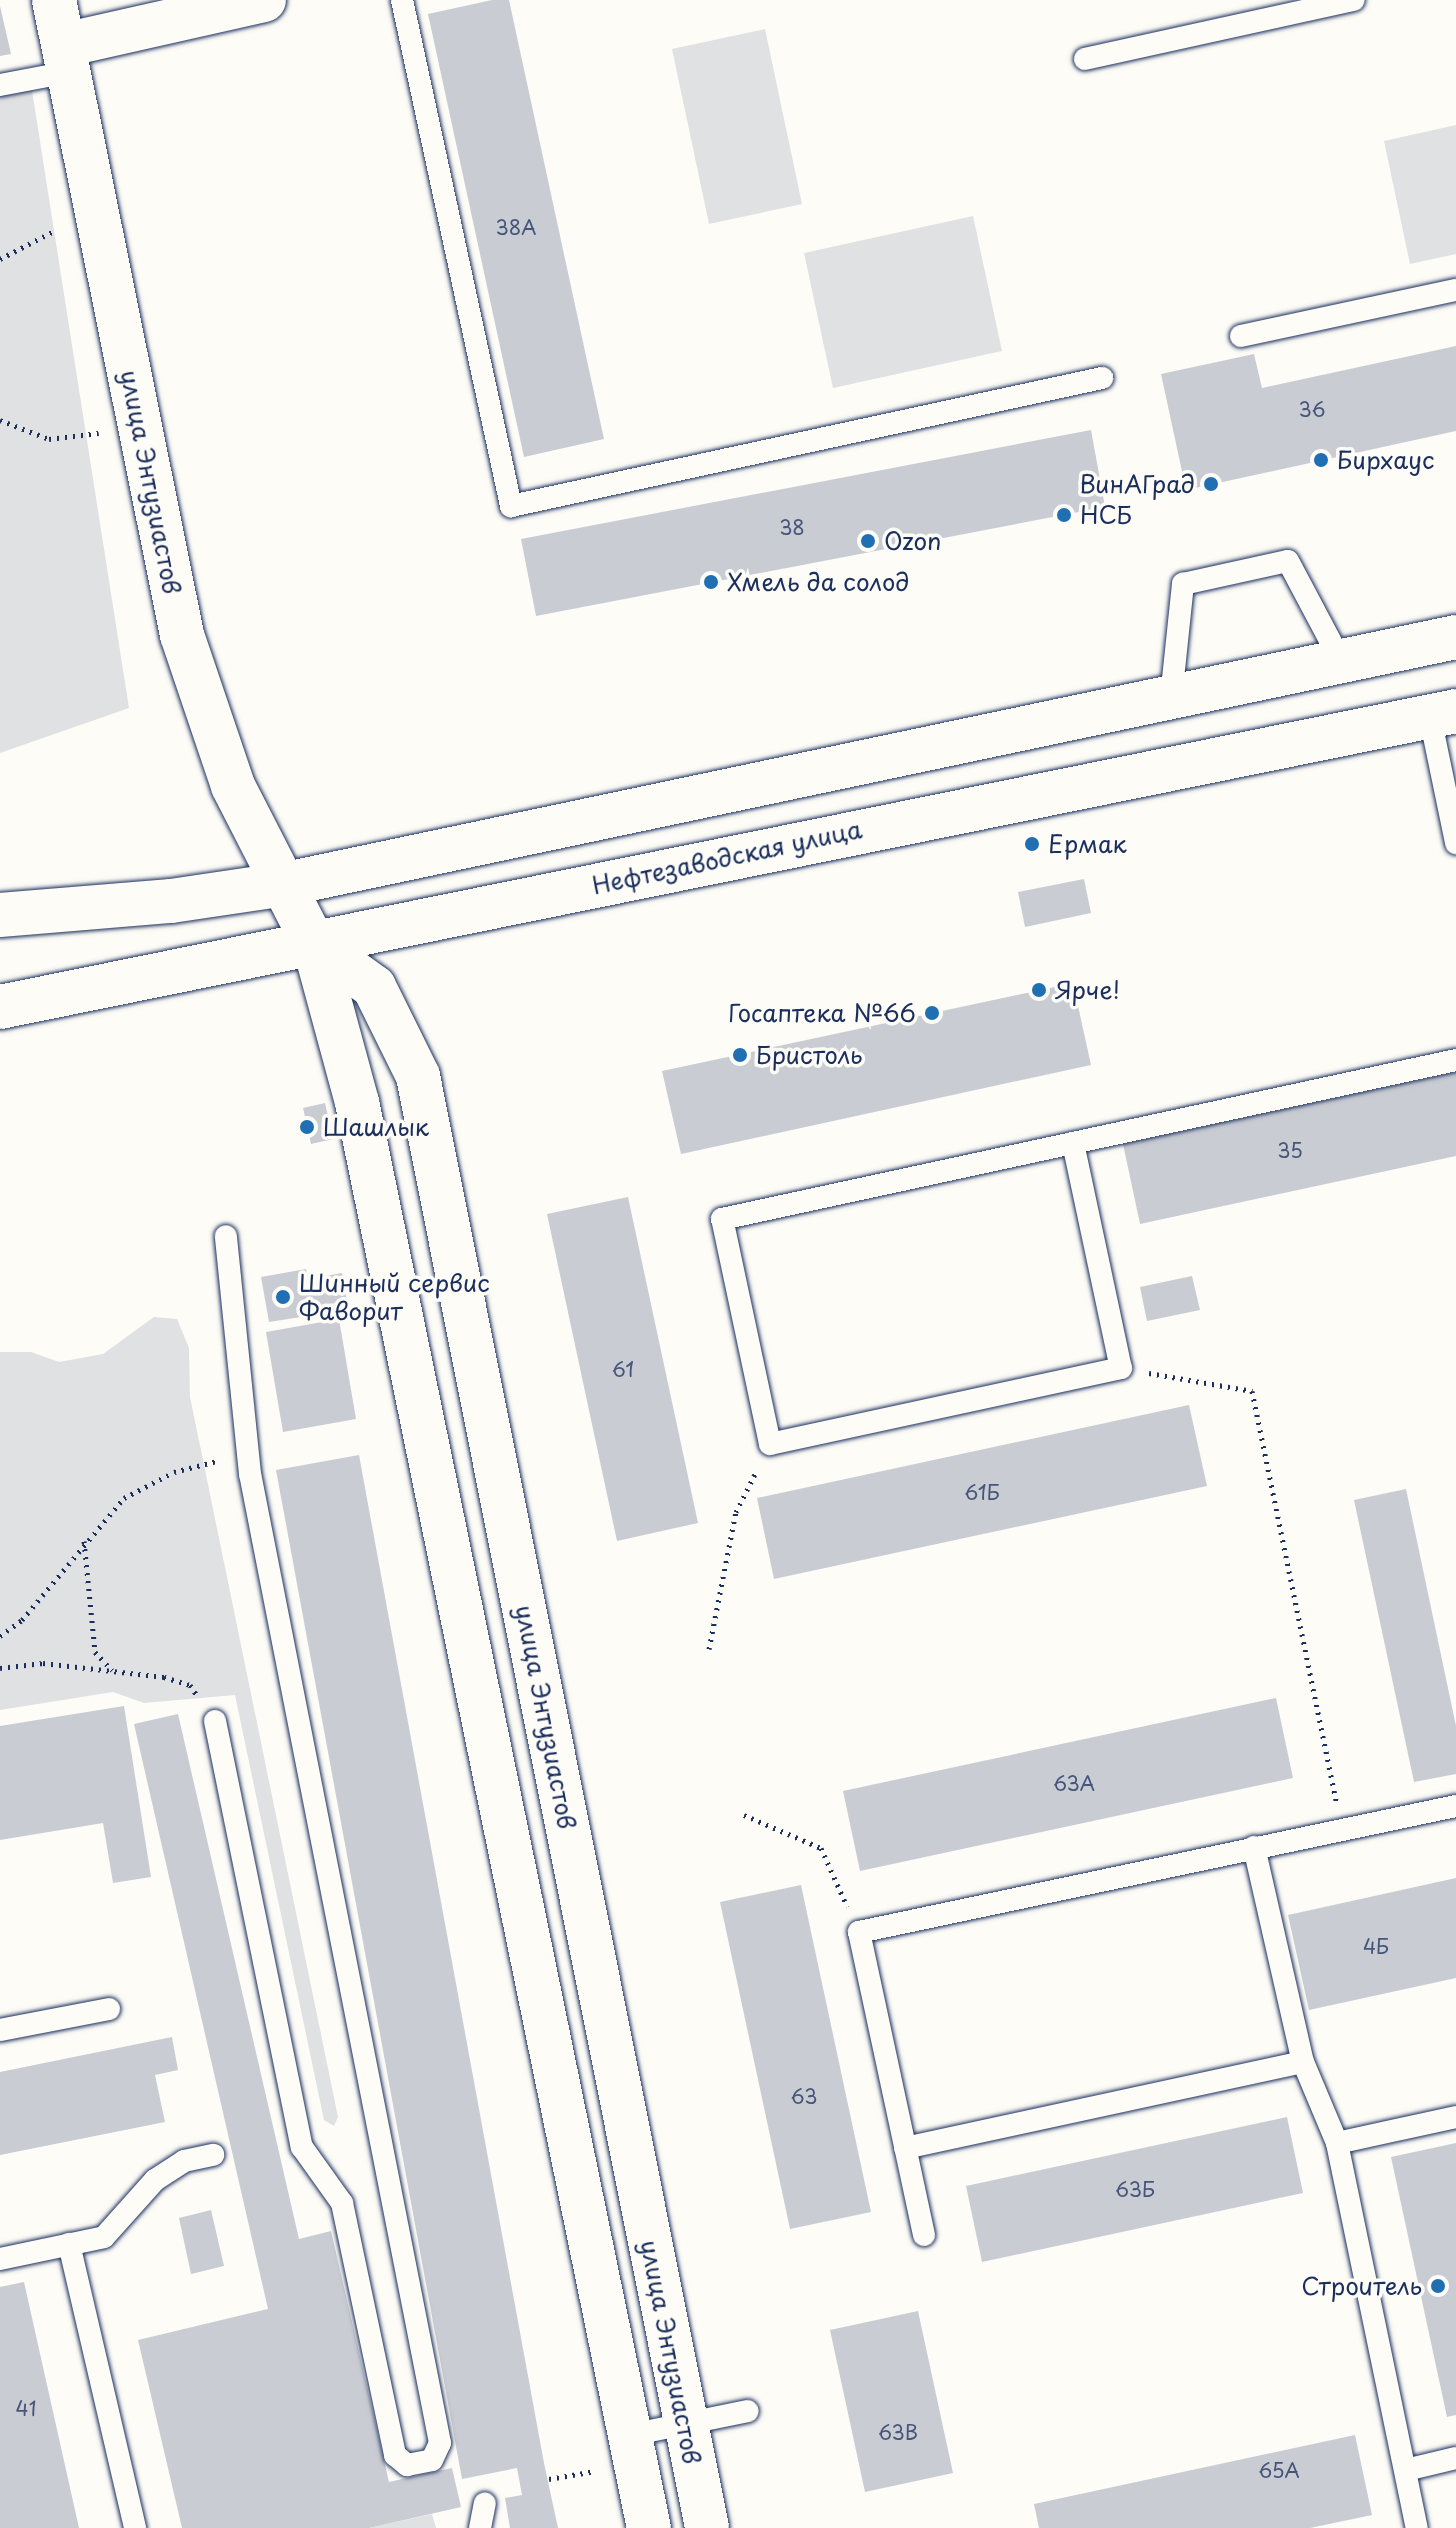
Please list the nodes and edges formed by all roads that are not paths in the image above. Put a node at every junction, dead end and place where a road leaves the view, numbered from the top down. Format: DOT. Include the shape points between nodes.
graph roads {
  1 [pos="54,0"];
  2 [pos="264,0"];
  3 [pos="402,0"];
  4 [pos="1354,0"];
  5 [pos="67,58"];
  6 [pos="1085,59"];
  7 [pos="0,85"];
  8 [pos="1456,290"];
  9 [pos="1241,336"];
  10 [pos="1102,378"];
  11 [pos="1456,637"];
  12 [pos="1341,661"];
  13 [pos="1171,698"];
  14 [pos="1443,714"];
  15 [pos="1456,843"];
  16 [pos="286,884"];
  17 [pos="0,915"];
  18 [pos="314,944"];
  19 [pos="0,1007"];
  20 [pos="1456,1060"];
  21 [pos="1073,1143"];
  22 [pos="226,1236"];
  23 [pos="215,1721"];
  24 [pos="1456,1806"];
  25 [pos="1254,1847"];
  26 [pos="109,2009"];
  27 [pos="0,2030"];
  28 [pos="1303,2062"];
  29 [pos="1456,2117"];
  30 [pos="1337,2143"];
  31 [pos="905,2148"];
  32 [pos="213,2155"];
  33 [pos="924,2235"];
  34 [pos="69,2244"];
  35 [pos="0,2259"];
  36 [pos="748,2411"];
  37 [pos="685,2425"];
  38 [pos="630,2435"];
  39 [pos="1456,2458"];
  40 [pos="1406,2470"];
  41 [pos="485,2503"];
  42 [pos="135,2528"];
  43 [pos="480,2528"];
  44 [pos="649,2528"];
  45 [pos="707,2528"];
  46 [pos="1417,2528"];
  1 -- 5 [label="main road, улица Энтузиастов"];
  2 -- 5 [label="main road"];
  3 -- 10 [label="lane" via="511,506"];
  4 -- 6 [label="lane"];
  5 -- 7 [label="lane"];
  5 -- 16 [label="main road, улица Энтузиастов" via="182,635 233,786"];
  8 -- 9 [label="lane"];
  11 -- 12 [label="main road"];
  12 -- 13 [label="main road"];
  12 -- 13 [label="lane" via="1288,561 1273,564 1183,584"];
  13 -- 16 [label="main road"];
  14 -- 15 [label="lane"];
  14 -- 18 [label="main road, Нефтезаводская улица"];
  16 -- 17 [label="main road" via="171,901"];
  16 -- 18 [label="main road, улица Энтузиастов"];
  18 -- 19 [label="main road, Нефтезаводская улица"];
  18 -- 37 [label="main road, улица Энтузиастов" via="374,987 418,1076"];
  18 -- 38 [label="main road, улица Энтузиастов" via="357,1102"];
  20 -- 21 [label="lane"];
  21 -- 21 [label="lane" via="722,1219 770,1444 1121,1368"];
  22 -- 23 [label="lane" via="247,1452 440,2443 432,2460 407,2465 395,2455 342,2203 302,2147"];
  24 -- 25 [label="lane"];
  25 -- 28 [label="lane"];
  25 -- 31 [label="lane" via="859,1932"];
  26 -- 27 [label="lane"];
  28 -- 30 [label="lane"];
  28 -- 31 [label="lane"];
  29 -- 30 [label="lane"];
  30 -- 40 [label="lane"];
  31 -- 33 [label="lane"];
  32 -- 34 [label="lane" via="184,2161 155,2180 104,2237"];
  34 -- 35 [label="lane"];
  34 -- 42 [label="lane"];
  36 -- 37 [label="lane"];
  37 -- 38 [label="lane"];
  37 -- 45 [label="main road, улица Энтузиастов"];
  38 -- 44 [label="main road, улица Энтузиастов"];
  39 -- 40 [label="lane"];
  40 -- 46 [label="lane"];
  41 -- 43 [label="lane"];
}
